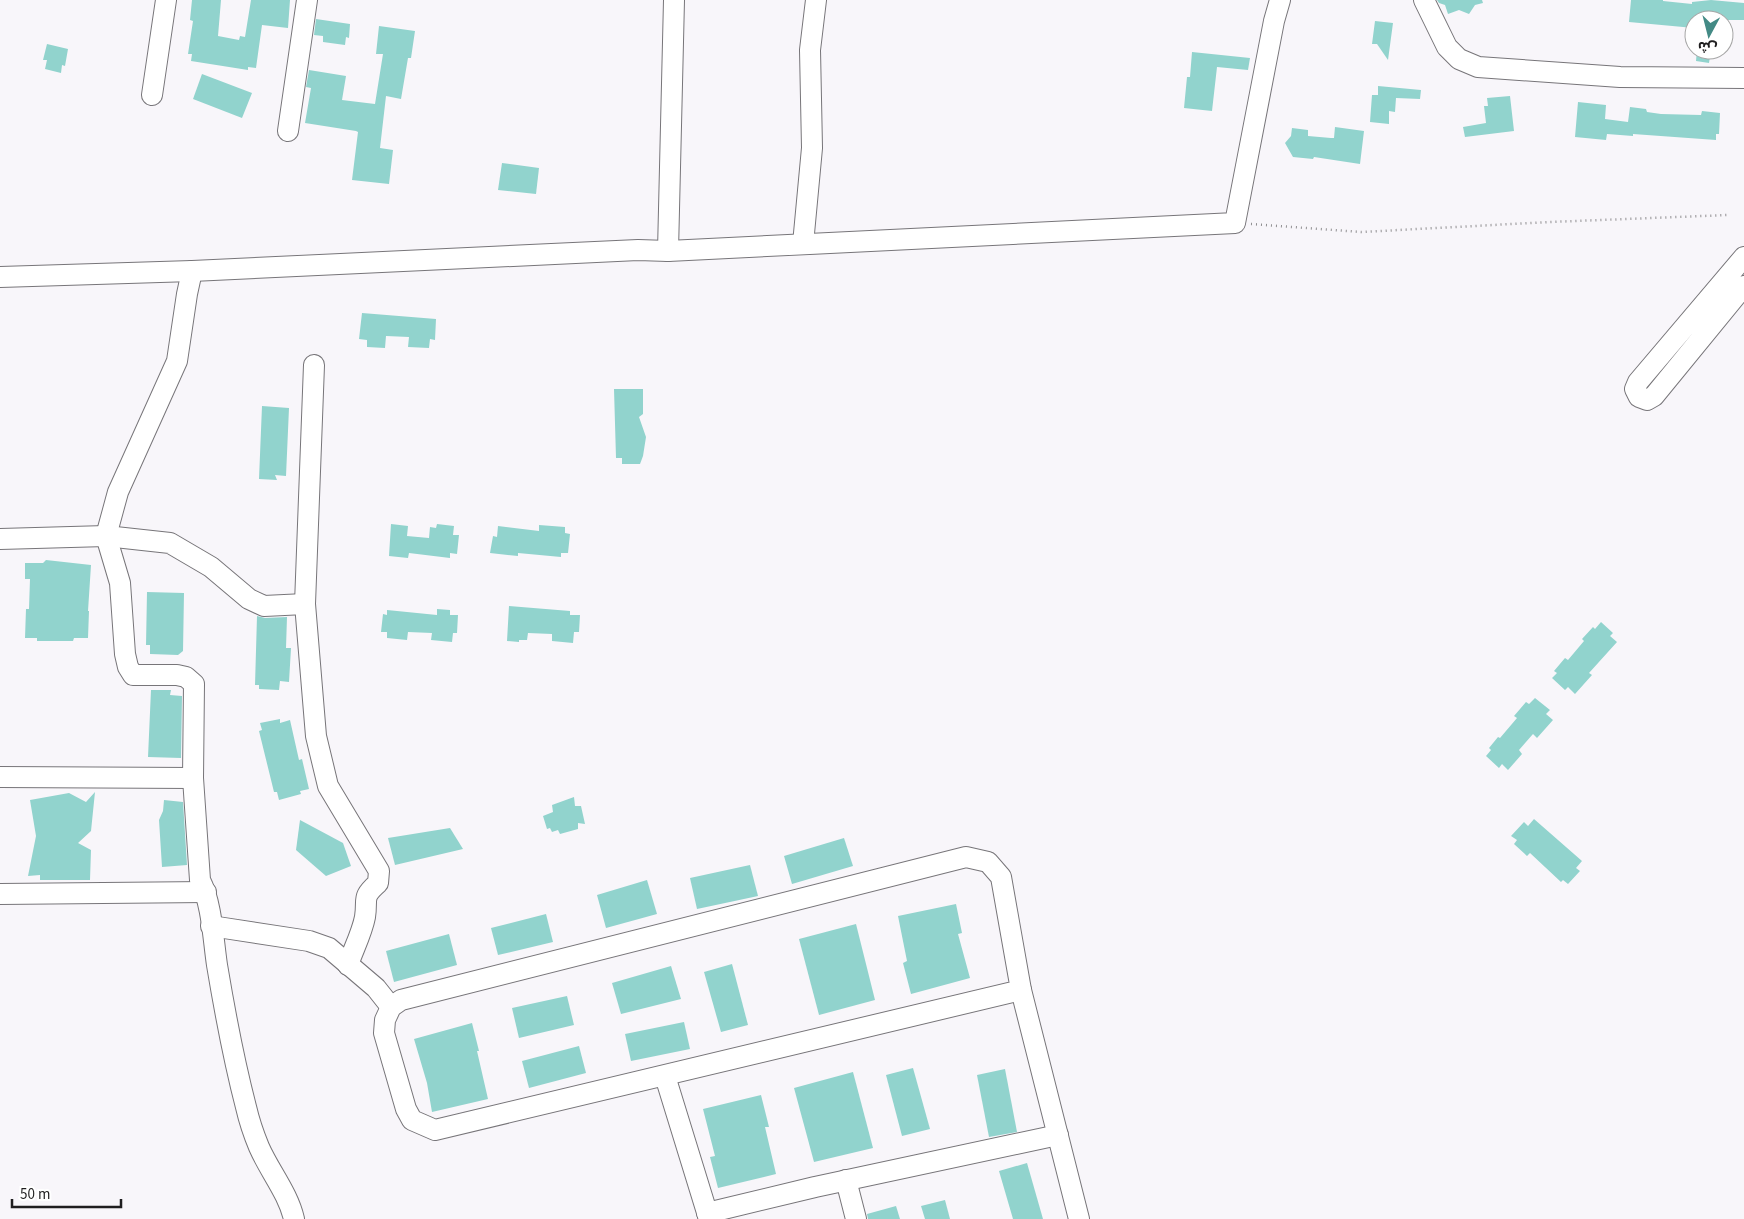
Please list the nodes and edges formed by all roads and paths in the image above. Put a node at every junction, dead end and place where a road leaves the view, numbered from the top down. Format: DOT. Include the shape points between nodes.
graph roads {
  1 [pos="166,0"];
  2 [pos="307,0"];
  3 [pos="674,0"];
  4 [pos="816,0"];
  5 [pos="1280,0"];
  6 [pos="1424,0"];
  7 [pos="1744,78"];
  8 [pos="152,95"];
  9 [pos="288,131"];
  10 [pos="1728,215"];
  11 [pos="1235,223"];
  12 [pos="803,244"];
  13 [pos="668,251"];
  14 [pos="1744,257"];
  15 [pos="192,271"];
  16 [pos="0,277"];
  17 [pos="1744,286"];
  18 [pos="314,365"];
  19 [pos="106,536"];
  20 [pos="0,539"];
  21 [pos="305,604"];
  22 [pos="0,777"];
  23 [pos="193,778"];
  24 [pos="206,892"];
  25 [pos="0,894"];
  26 [pos="211,926"];
  27 [pos="348,965"];
  28 [pos="1021,990"];
  29 [pos="391,1007"];
  30 [pos="665,1076"];
  31 [pos="1058,1135"];
  32 [pos="846,1180"];
  33 [pos="708,1216"];
  34 [pos="294,1219"];
  35 [pos="856,1219"];
  36 [pos="1079,1219"];
  1 -- 8 [label="street"];
  2 -- 9 [label="street"];
  3 -- 13 [label="street"];
  4 -- 12 [label="street" via="810,50 812,148"];
  5 -- 11 [label="street"];
  6 -- 7 [label="street" via="1447,47 1459,58 1478,67 1620,78"];
  10 -- 11 [label="path" via="1361,232"];
  11 -- 12 [label="street"];
  12 -- 13 [label="street"];
  13 -- 15 [label="street" via="628,250"];
  14 -- 17 [label="street" via="1638,382 1635,390 1639,397 1647,400 1654,396"];
  15 -- 16 [label="street"];
  15 -- 19 [label="street" via="177,361 118,492"];
  18 -- 21 [label="street"];
  19 -- 20 [label="street"];
  19 -- 21 [label="street" via="170,543 211,566 249,599 264,606"];
  19 -- 23 [label="street" via="120,583 128,668 133,675 177,675 194,684"];
  21 -- 27 [label="street" via="316,736 328,786 379,871 378,883 365,901 365,917"];
  22 -- 23 [label="street"];
  23 -- 24 [label="street" via="200,880"];
  24 -- 25 [label="street"];
  24 -- 26 [label="street"];
  26 -- 27 [label="street" via="309,940 329,948"];
  26 -- 34 [label="street" via="226,1018 246,1109 259,1147 292,1206"];
  27 -- 29 [label="street" via="376,988"];
  28 -- 29 [label="street" via="1001,877 988,862 966,857 401,1000"];
  28 -- 30 [label="street"];
  28 -- 31 [label="street"];
  29 -- 30 [label="street" via="384,1033 406,1109 412,1120 435,1130"];
  30 -- 33 [label="street"];
  31 -- 32 [label="street"];
  31 -- 36 [label="street"];
  32 -- 33 [label="street"];
  32 -- 35 [label="street"];
}
